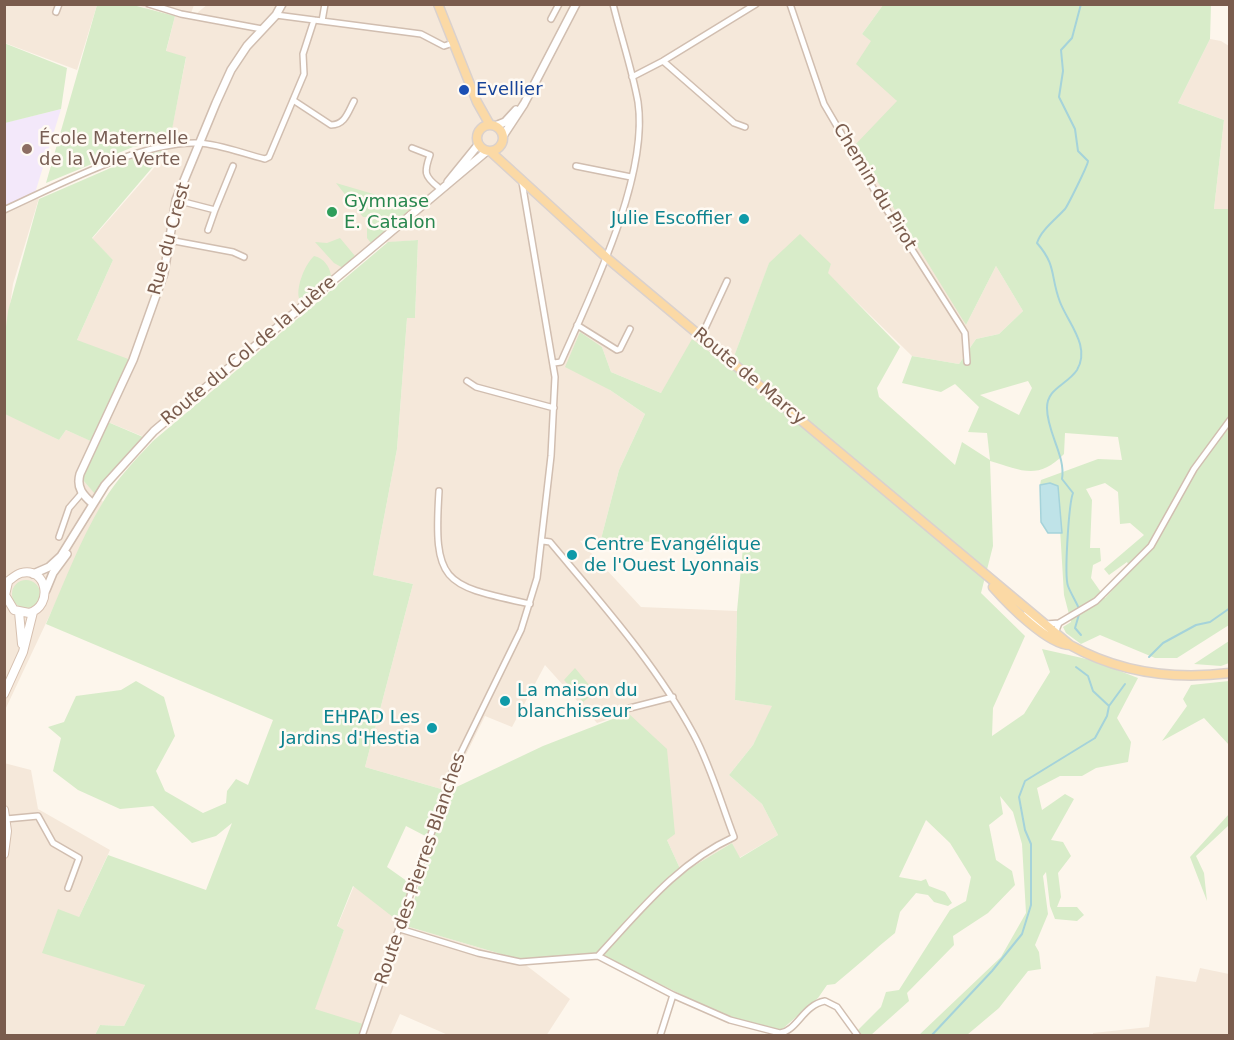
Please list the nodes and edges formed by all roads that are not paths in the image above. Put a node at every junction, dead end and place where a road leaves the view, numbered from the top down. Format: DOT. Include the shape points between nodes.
graph roads {
  1 [pos="59,4"];
  2 [pos="149,4"];
  3 [pos="283,4"];
  4 [pos="325,4"];
  5 [pos="438,4"];
  6 [pos="559,4"];
  7 [pos="576,4"];
  8 [pos="613,4"];
  9 [pos="756,4"];
  10 [pos="789,4"];
  11 [pos="56,12"];
  12 [pos="276,15"];
  13 [pos="290,16"];
  14 [pos="551,19"];
  15 [pos="314,20"];
  16 [pos="322,21"];
  17 [pos="262,29"];
  18 [pos="453,43"];
  19 [pos="663,61"];
  20 [pos="632,77"];
  21 [pos="530,91"];
  22 [pos="293,100"];
  23 [pos="354,101"];
  24 [pos="477,102"];
  25 [pos="493,125"];
  26 [pos="745,127"];
  27 [pos="481,129"];
  28 [pos="502,140"];
  29 [pos="199,143"];
  30 [pos="478,145"];
  31 [pos="412,148"];
  32 [pos="489,152"];
  33 [pos="233,166"];
  34 [pos="576,166"];
  35 [pos="631,177"];
  36 [pos="522,180"];
  37 [pos="442,187"];
  38 [pos="176,200"];
  39 [pos="4,210"];
  40 [pos="215,210"];
  41 [pos="208,230"];
  42 [pos="169,240"];
  43 [pos="244,257"];
  44 [pos="607,258"];
  45 [pos="727,281"];
  46 [pos="577,325"];
  47 [pos="630,329"];
  48 [pos="701,337"];
  49 [pos="968,362"];
  50 [pos="554,363"];
  51 [pos="467,381"];
  52 [pos="554,408"];
  53 [pos="1230,420"];
  54 [pos="439,491"];
  55 [pos="82,493"];
  56 [pos="93,504"];
  57 [pos="75,535"];
  58 [pos="59,537"];
  59 [pos="543,541"];
  60 [pos="980,572"];
  61 [pos="33,574"];
  62 [pos="6,583"];
  63 [pos="46,590"];
  64 [pos="7,604"];
  65 [pos="530,604"];
  66 [pos="1017,611"];
  67 [pos="19,612"];
  68 [pos="33,612"];
  69 [pos="1059,623"];
  70 [pos="1044,624"];
  71 [pos="1055,633"];
  72 [pos="1070,645"];
  73 [pos="23,652"];
  74 [pos="1230,673"];
  75 [pos="4,694"];
  76 [pos="672,697"];
  77 [pos="626,710"];
  78 [pos="5,815"];
  79 [pos="6,831"];
  80 [pos="4,854"];
  81 [pos="68,888"];
  82 [pos="400,929"];
  83 [pos="598,956"];
  84 [pos="673,995"];
  85 [pos="362,1035"];
  86 [pos="660,1035"];
  87 [pos="858,1035"];
  1 -- 11 [label="street"];
  2 -- 17 [label="street"];
  3 -- 12 [label="street, Rue du Crest"];
  3 -- 13 [label="street"];
  4 -- 16 [label="street"];
  5 -- 18 [label="main road"];
  6 -- 14 [label="street"];
  7 -- 21 [label="street"];
  8 -- 20 [label="street"];
  9 -- 19 [label="street"];
  10 -- 49 [label="street, Chemin du Pirot" via="824,104 960,324 965,333"];
  12 -- 13 [label="street"];
  12 -- 17 [label="street, Rue du Crest"];
  13 -- 15 [label="street"];
  15 -- 16 [label="street"];
  15 -- 22 [label="street" via="303,54 304,74"];
  16 -- 18 [label="street" via="421,34 444,45"];
  17 -- 29 [label="street, Rue du Crest" via="231,70"];
  18 -- 24 [label="main road"];
  19 -- 20 [label="street"];
  19 -- 26 [label="street" via="734,123"];
  20 -- 35 [label="street" via="638,129"];
  21 -- 25 [label="street" via="510,118"];
  21 -- 28 [label="street"];
  22 -- 23 [label="street" via="331,125 344,120"];
  22 -- 29 [label="street" via="269,158"];
  24 -- 25 [label="main road"];
  24 -- 27 [label="main road"];
  25 -- 27 [label="main road"];
  25 -- 28 [label="main road"];
  27 -- 30 [label="main road" via="477,134"];
  28 -- 32 [label="main road"];
  28 -- 36 [label="main road, Route de Marcy" via="509,162"];
  29 -- 38 [label="street, Rue du Crest"];
  29 -- 39 [label="street" via="128,156"];
  30 -- 32 [label="main road"];
  30 -- 37 [label="street, Route du Col de la Luère"];
  31 -- 37 [label="street" via="430,155 424,171 426,177"];
  32 -- 36 [label="main road, Route de Marcy"];
  32 -- 37 [label="street, Route du Col de la Luère"];
  33 -- 40 [label="street"];
  34 -- 35 [label="street"];
  35 -- 44 [label="street"];
  36 -- 44 [label="main road, Route de Marcy"];
  36 -- 50 [label="street, Route des Pierres Blanches"];
  37 -- 56 [label="street, Route du Col de la Luère" via="154,431 118,469"];
  38 -- 40 [label="street"];
  38 -- 42 [label="street, Rue du Crest"];
  40 -- 41 [label="street"];
  42 -- 43 [label="street"];
  42 -- 55 [label="street, Rue du Crest" via="164,273 133,360 80,474"];
  44 -- 46 [label="street"];
  44 -- 48 [label="main road, Route de Marcy"];
  45 -- 48 [label="street"];
  46 -- 47 [label="street" via="616,350"];
  46 -- 50 [label="street" via="561,362"];
  48 -- 60 [label="main road, Route de Marcy"];
  50 -- 52 [label="street, Route des Pierres Blanches"];
  51 -- 52 [label="street" via="476,387"];
  52 -- 59 [label="street, Route des Pierres Blanches"];
  53 -- 69 [label="street" via="1194,469 1151,546 1088,606"];
  54 -- 65 [label="street" via="438,548 449,576 462,586"];
  55 -- 56 [label="street"];
  55 -- 58 [label="street" via="69,508"];
  56 -- 57 [label="street, Route du Col de la Luère"];
  57 -- 61 [label="street, Route du Col de la Luère" via="56,561"];
  57 -- 63 [label="street, Route du Col de la Luère"];
  59 -- 65 [label="street, Route des Pierres Blanches"];
  59 -- 76 [label="street" via="550,542 610,613"];
  60 -- 66 [label="main road, Route de Marcy"];
  60 -- 70 [label="main road, Route de Marcy"];
  61 -- 62 [label="main road" via="20,574"];
  61 -- 63 [label="main road"];
  62 -- 64 [label="main road"];
  63 -- 68 [label="main road" via="43,603"];
  64 -- 67 [label="main road"];
  65 -- 82 [label="street, Route des Pierres Blanches" via="454,767"];
  66 -- 71 [label="street, Route de Marcy"];
  66 -- 72 [label="main road, Route de Marcy" via="1061,645"];
  67 -- 68 [label="main road"];
  67 -- 73 [label="main road"];
  68 -- 73 [label="main road"];
  69 -- 70 [label="street"];
  69 -- 71 [label="street"];
  70 -- 71 [label="main road, Route de Marcy"];
  71 -- 72 [label="main road, Route de Marcy"];
  72 -- 74 [label="main road, Route de Marcy" via="1110,664 1172,677"];
  73 -- 75 [label="main road"];
  76 -- 77 [label="street"];
  76 -- 83 [label="street" via="700,748 734,837 672,876"];
  78 -- 79 [label="main road"];
  78 -- 81 [label="street" via="38,816 53,843 79,858"];
  79 -- 80 [label="main road"];
  82 -- 83 [label="street" via="520,962"];
  82 -- 85 [label="street, Route des Pierres Blanches"];
  83 -- 84 [label="street"];
  84 -- 86 [label="street"];
  84 -- 87 [label="street" via="730,1020 780,1033 788,1031 813,1005 825,1001 837,1007"];
}
